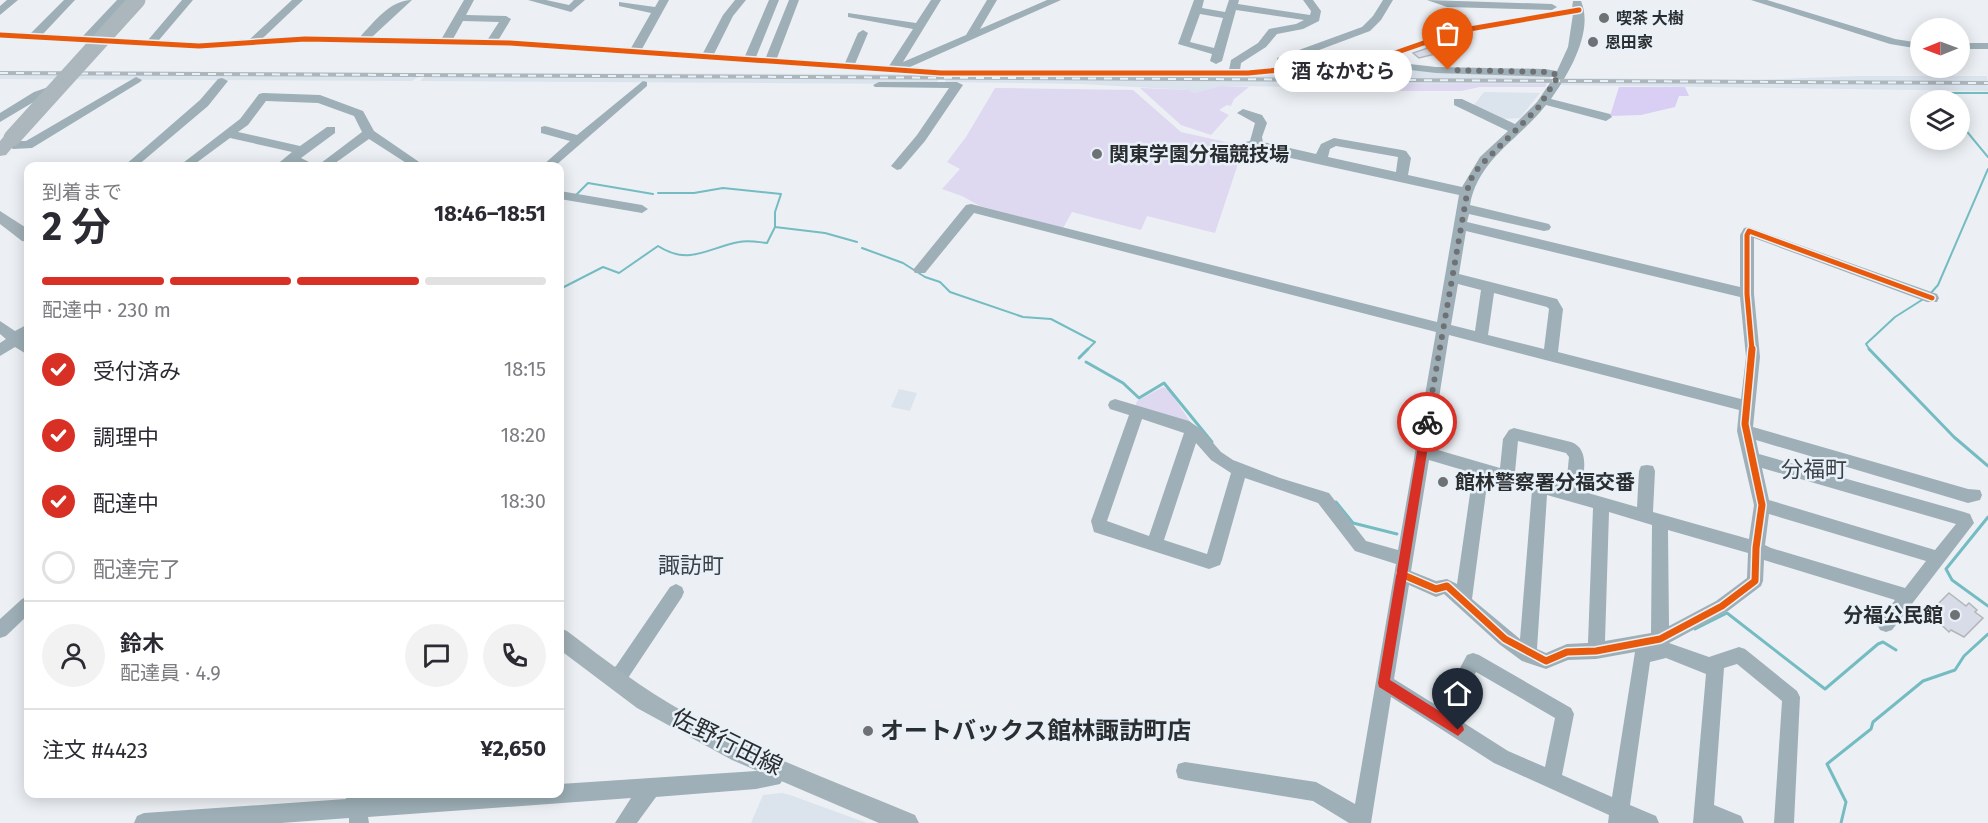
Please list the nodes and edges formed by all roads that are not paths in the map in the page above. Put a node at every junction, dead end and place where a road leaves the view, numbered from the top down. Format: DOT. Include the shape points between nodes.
graph roads {
  1 [pos="13,0"];
  2 [pos="70,0"];
  3 [pos="123,0"];
  4 [pos="129,0"];
  5 [pos="137,0"];
  6 [pos="141,0"];
  7 [pos="188,0"];
  8 [pos="298,0"];
  9 [pos="407,0"];
  10 [pos="533,0"];
  11 [pos="580,0"];
  12 [pos="664,0"];
  13 [pos="741,0"];
  14 [pos="774,0"];
  15 [pos="794,0"];
  16 [pos="936,0"];
  17 [pos="992,0"];
  18 [pos="1056,0"];
  19 [pos="1308,0"];
  20 [pos="1388,0"];
  21 [pos="1432,0"];
  22 [pos="1756,0"];
  23 [pos="470,1"];
  24 [pos="623,3"];
  25 [pos="1197,5"];
  26 [pos="1231,7"];
  27 [pos="1575,7"];
  28 [pos="0,12"];
  29 [pos="657,12"];
  30 [pos="852,15"];
  31 [pos="459,18"];
  32 [pos="1315,19"];
  33 [pos="919,27"];
  34 [pos="863,33"];
  35 [pos="0,35"];
  36 [pos="34,37"];
  37 [pos="364,39"];
  38 [pos="969,39"];
  39 [pos="86,40"];
  40 [pos="104,41"];
  41 [pos="446,42"];
  42 [pos="492,42"];
  43 [pos="151,43"];
  44 [pos="251,44"];
  45 [pos="1910,44"];
  46 [pos="1970,46"];
  47 [pos="1988,46"];
  48 [pos="635,51"];
  49 [pos="1218,52"];
  50 [pos="707,57"];
  51 [pos="749,60"];
  52 [pos="770,61"];
  53 [pos="1367,62"];
  54 [pos="848,68"];
  55 [pos="1283,69"];
  56 [pos="892,71"];
  57 [pos="941,73"];
  58 [pos="1214,73"];
  59 [pos="1234,73"];
  60 [pos="1559,75"];
  61 [pos="136,80"];
  62 [pos="222,81"];
  63 [pos="643,84"];
  64 [pos="879,85"];
  65 [pos="941,86"];
  66 [pos="1544,101"];
  67 [pos="1458,102"];
  68 [pos="25,104"];
  69 [pos="48,104"];
  70 [pos="1243,113"];
  71 [pos="1606,117"];
  72 [pos="0,118"];
  73 [pos="331,130"];
  74 [pos="545,130"];
  75 [pos="1517,130"];
  76 [pos="369,133"];
  77 [pos="228,134"];
  78 [pos="577,139"];
  79 [pos="4,142"];
  80 [pos="304,151"];
  81 [pos="292,159"];
  82 [pos="1321,159"];
  83 [pos="134,162"];
  84 [pos="190,162"];
  85 [pos="287,162"];
  86 [pos="300,162"];
  87 [pos="329,162"];
  88 [pos="401,162"];
  89 [pos="552,162"];
  90 [pos="897,166"];
  91 [pos="1401,177"];
  92 [pos="1466,192"];
  93 [pos="564,196"];
  94 [pos="1463,208"];
  95 [pos="642,209"];
  96 [pos="0,216"];
  97 [pos="1460,225"];
  98 [pos="1544,227"];
  99 [pos="24,234"];
  100 [pos="920,270"];
  101 [pos="1451,277"];
  102 [pos="1488,286"];
  103 [pos="1747,294"];
  104 [pos="1927,297"];
  105 [pos="0,326"];
  106 [pos="1443,327"];
  107 [pos="24,332"];
  108 [pos="1481,337"];
  109 [pos="15,339"];
  110 [pos="24,347"];
  111 [pos="0,351"];
  112 [pos="1550,355"];
  113 [pos="1114,405"];
  114 [pos="1747,406"];
  115 [pos="1137,412"];
  116 [pos="1192,431"];
  117 [pos="1745,431"];
  118 [pos="1422,452"];
  119 [pos="1754,459"];
  120 [pos="1481,469"];
  121 [pos="1240,470"];
  122 [pos="1647,471"];
  123 [pos="1507,477"];
  124 [pos="1540,486"];
  125 [pos="1974,495"];
  126 [pos="1573,496"];
  127 [pos="1601,504"];
  128 [pos="1762,505"];
  129 [pos="1652,518"];
  130 [pos="1154,545"];
  131 [pos="1756,548"];
  132 [pos="1938,558"];
  133 [pos="1403,566"];
  134 [pos="676,592"];
  135 [pos="1907,596"];
  136 [pos="1463,601"];
  137 [pos="24,608"];
  138 [pos="1886,624"];
  139 [pos="0,630"];
  140 [pos="1660,639"];
  141 [pos="564,641"];
  142 [pos="1596,651"];
  143 [pos="1528,654"];
  144 [pos="1715,670"];
  145 [pos="613,679"];
  146 [pos="1384,683"];
  147 [pos="1442,719"];
  148 [pos="780,770"];
  149 [pos="1185,771"];
  150 [pos="1551,780"];
  151 [pos="651,787"];
  152 [pos="564,793"];
  153 [pos="496,798"];
  154 [pos="356,808"];
  155 [pos="1619,816"];
  156 [pos="1704,817"];
  157 [pos="269,818"];
  158 [pos="1361,821"];
  159 [pos="144,823"];
  160 [pos="625,823"];
  161 [pos="908,823"];
  162 [pos="1649,823"];
  163 [pos="1734,823"];
  164 [pos="1784,823"];
  1 -- 28 [label="street"];
  2 -- 36 [label="street"];
  3 -- 39 [label="street"];
  4 -- 79 [label="highway"];
  5 -- 79 [label="highway, bridge"];
  6 -- 40 [label="street"];
  7 -- 43 [label="street"];
  8 -- 44 [label="street"];
  9 -- 37 [label="street"];
  10 -- 11 [label="street" via="571,9"];
  12 -- 29 [label="street"];
  13 -- 50 [label="street" via="728,15"];
  14 -- 51 [label="street"];
  15 -- 52 [label="street"];
  16 -- 33 [label="street"];
  17 -- 38 [label="street"];
  18 -- 38 [label="street"];
  19 -- 32 [label="street" via="1316,11"];
  20 -- 55 [label="street" via="1366,28 1281,60"];
  21 -- 27 [label="street" via="1447,4"];
  22 -- 45 [label="street"];
  23 -- 31 [label="street"];
  24 -- 29 [label="street"];
  25 -- 26 [label="street"];
  25 -- 49 [label="street" via="1184,44"];
  26 -- 32 [label="street"];
  26 -- 49 [label="street"];
  27 -- 53 [label="street" via="1458,31"];
  27 -- 60 [label="street" via="1580,21 1576,39"];
  29 -- 48 [label="street"];
  30 -- 33 [label="street"];
  31 -- 41 [label="street"];
  31 -- 42 [label="street" via="506,19"];
  32 -- 59 [label="street" via="1299,27 1273,31 1262,45 1235,62"];
  33 -- 56 [label="street"];
  34 -- 54 [label="street"];
  35 -- 36 [label="street"];
  36 -- 39 [label="street"];
  37 -- 41 [label="street"];
  37 -- 44 [label="street"];
  38 -- 56 [label="street"];
  39 -- 40 [label="street"];
  40 -- 43 [label="street"];
  41 -- 42 [label="street"];
  42 -- 48 [label="street"];
  43 -- 44 [label="street"];
  46 -- 47 [label="street"];
  48 -- 50 [label="street"];
  49 -- 58 [label="street"];
  50 -- 51 [label="street"];
  51 -- 52 [label="street"];
  52 -- 54 [label="street"];
  53 -- 55 [label="street"];
  53 -- 60 [label="street" via="1436,70"];
  54 -- 56 [label="street"];
  55 -- 59 [label="street"];
  56 -- 57 [label="street"];
  57 -- 58 [label="street"];
  57 -- 65 [label="street"];
  58 -- 59 [label="street"];
  60 -- 66 [label="street"];
  61 -- 69 [label="street" via="28,145 13,145"];
  62 -- 83 [label="street" via="204,103"];
  63 -- 78 [label="street"];
  64 -- 65 [label="street"];
  65 -- 90 [label="street" via="957,85"];
  66 -- 71 [label="street"];
  66 -- 75 [label="street"];
  67 -- 75 [label="street"];
  68 -- 69 [label="street"];
  68 -- 69 [label="street" via="46,89 68,82"];
  68 -- 72 [label="street"];
  70 -- 82 [label="street" via="1261,123 1253,145"];
  73 -- 80 [label="street"];
  74 -- 78 [label="street"];
  75 -- 92 [label="street" via="1479,167"];
  76 -- 77 [label="street" via="359,114 320,99 263,97 244,122"];
  76 -- 87 [label="street"];
  76 -- 88 [label="street"];
  77 -- 80 [label="street"];
  77 -- 84 [label="street"];
  78 -- 89 [label="street"];
  80 -- 81 [label="street"];
  81 -- 85 [label="street"];
  81 -- 86 [label="street"];
  82 -- 91 [label="street"];
  82 -- 91 [label="street" via="1325,147 1332,143 1402,154 1405,158"];
  91 -- 92 [label="street"];
  92 -- 94 [label="street"];
  93 -- 95 [label="street"];
  94 -- 97 [label="street"];
  94 -- 98 [label="street"];
  96 -- 99 [label="main road"];
  97 -- 101 [label="street"];
  97 -- 103 [label="street"];
  100 -- 106 [label="street" via="971,208"];
  101 -- 102 [label="street"];
  101 -- 106 [label="street"];
  102 -- 108 [label="street"];
  102 -- 112 [label="street" via="1547,300 1555,306"];
  103 -- 104 [label="street" via="1749,231"];
  103 -- 114 [label="street" via="1753,357"];
  105 -- 109 [label="street"];
  106 -- 108 [label="street"];
  106 -- 118 [label="street"];
  107 -- 109 [label="street"];
  108 -- 112 [label="street"];
  109 -- 110 [label="street"];
  109 -- 111 [label="street"];
  112 -- 114 [label="street"];
  113 -- 115 [label="street"];
  114 -- 117 [label="street"];
  115 -- 116 [label="street" via="1184,425"];
  115 -- 130 [label="street" via="1099,521 1100,527"];
  116 -- 121 [label="street" via="1215,456"];
  116 -- 130 [label="street"];
  117 -- 119 [label="street"];
  117 -- 125 [label="street"];
  118 -- 120 [label="street"];
  118 -- 133 [label="street"];
  119 -- 128 [label="street"];
  119 -- 132 [label="street" via="1964,519 1966,523"];
  120 -- 123 [label="street"];
  120 -- 136 [label="street"];
  121 -- 130 [label="street" via="1214,560 1209,562"];
  121 -- 133 [label="street" via="1323,498 1350,530 1355,542"];
  122 -- 129 [label="street"];
  123 -- 124 [label="street"];
  123 -- 126 [label="street" via="1514,434 1571,448 1577,456"];
  124 -- 126 [label="street"];
  124 -- 143 [label="street"];
  126 -- 127 [label="street"];
  127 -- 129 [label="street"];
  127 -- 142 [label="street"];
  128 -- 131 [label="street"];
  128 -- 132 [label="street"];
  129 -- 131 [label="street"];
  129 -- 140 [label="street"];
  131 -- 135 [label="street"];
  131 -- 140 [label="street" via="1755,581 1722,606"];
  132 -- 135 [label="street"];
  133 -- 136 [label="street" via="1436,589 1448,586"];
  133 -- 146 [label="street"];
  134 -- 145 [label="street" via="622,672"];
  135 -- 138 [label="street"];
  136 -- 143 [label="street" via="1502,638"];
  137 -- 139 [label="street"];
  140 -- 142 [label="street"];
  141 -- 145 [label="main road, 佐野行田線"];
  142 -- 143 [label="street" via="1567,652 1546,662"];
  144 -- 155 [label="street" via="1666,650 1642,656"];
  144 -- 156 [label="street"];
  144 -- 164 [label="street" via="1715,663 1739,655 1791,697"];
  145 -- 148 [label="main road, 佐野行田線" via="695,729"];
  146 -- 147 [label="street"];
  146 -- 158 [label="street"];
  147 -- 150 [label="street" via="1501,757"];
  147 -- 150 [label="street" via="1473,661 1565,714"];
  148 -- 151 [label="street" via="767,779"];
  148 -- 161 [label="main road, 佐野行田線"];
  149 -- 158 [label="street" via="1316,792"];
  150 -- 155 [label="street"];
  151 -- 152 [label="street"];
  151 -- 160 [label="street"];
  153 -- 154 [label="street"];
  154 -- 157 [label="street"];
  155 -- 162 [label="street"];
  156 -- 163 [label="street"];
  157 -- 159 [label="street"];
}
